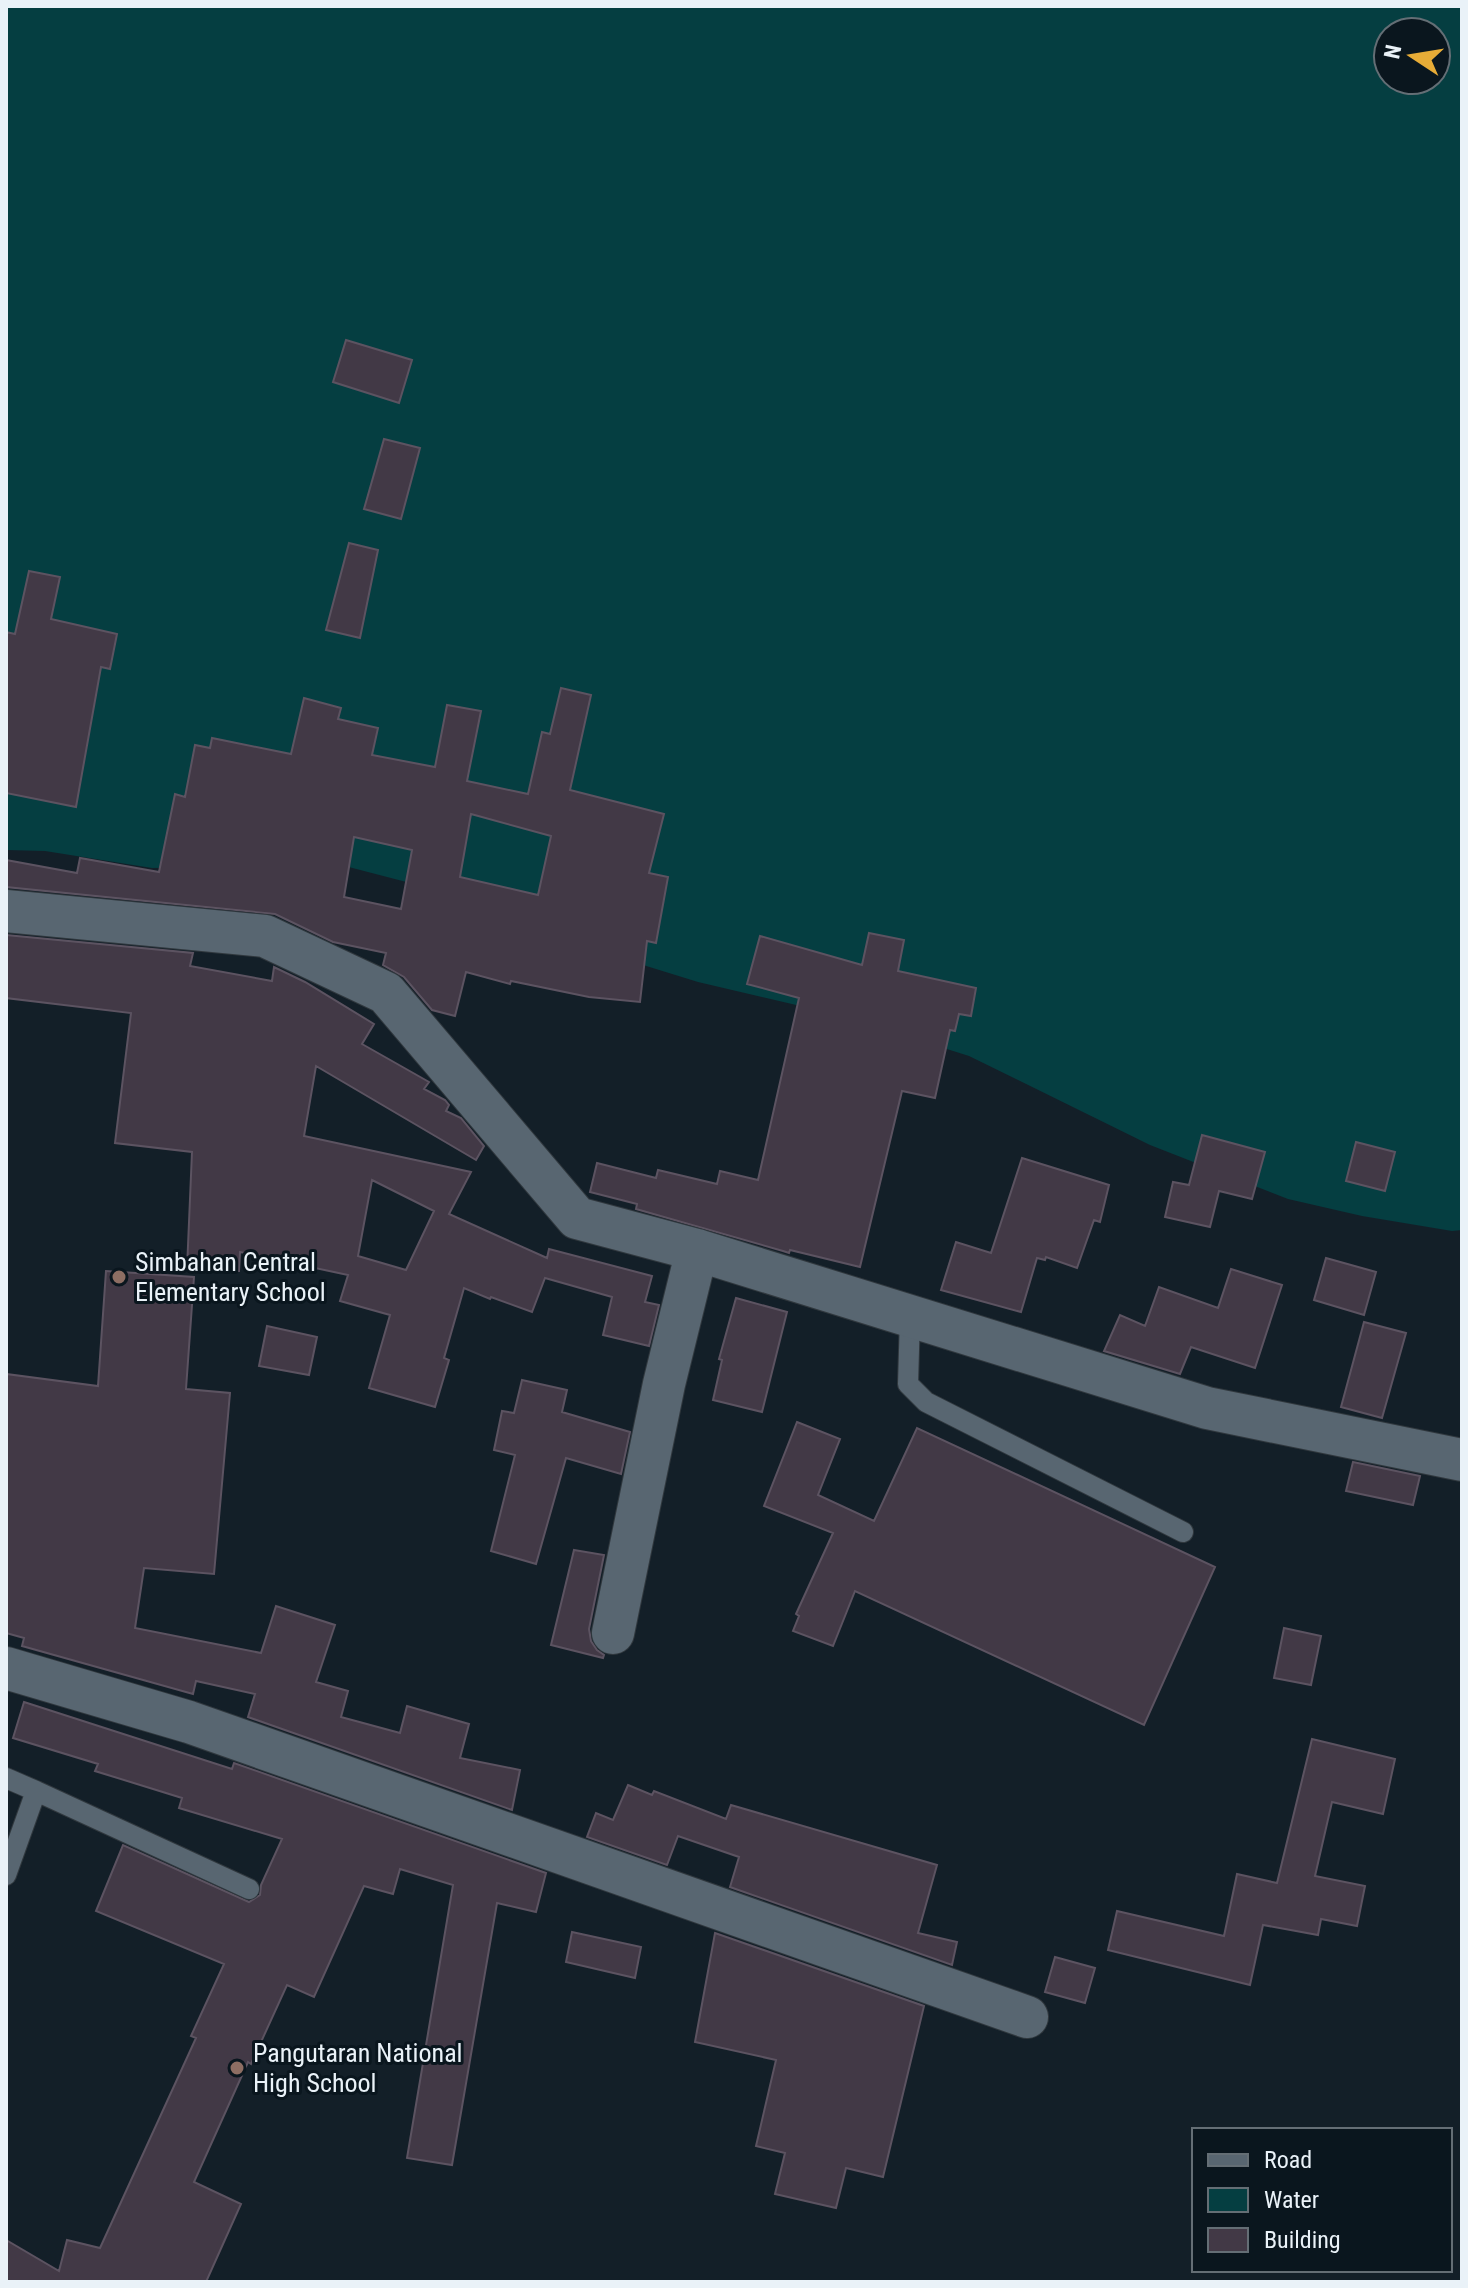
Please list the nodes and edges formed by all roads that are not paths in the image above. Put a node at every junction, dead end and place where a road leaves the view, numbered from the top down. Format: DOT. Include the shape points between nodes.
graph roads {
  1 [pos="6,911"];
  2 [pos="697,1250"];
  3 [pos="910,1316"];
  4 [pos="1462,1460"];
  5 [pos="1183,1532"];
  6 [pos="613,1633"];
  7 [pos="6,1668"];
  8 [pos="6,1778"];
  9 [pos="36,1791"];
  10 [pos="6,1875"];
  11 [pos="249,1889"];
  12 [pos="1027,2017"];
  1 -- 2 [label="street" via="265,936 386,993 577,1218"];
  2 -- 3 [label="street"];
  2 -- 6 [label="street"];
  3 -- 4 [label="street" via="1207,1408"];
  3 -- 5 [label="lane" via="908,1384 926,1402"];
  7 -- 12 [label="street" via="189,1722"];
  8 -- 9 [label="lane"];
  9 -- 10 [label="lane"];
  9 -- 11 [label="lane"];
}
